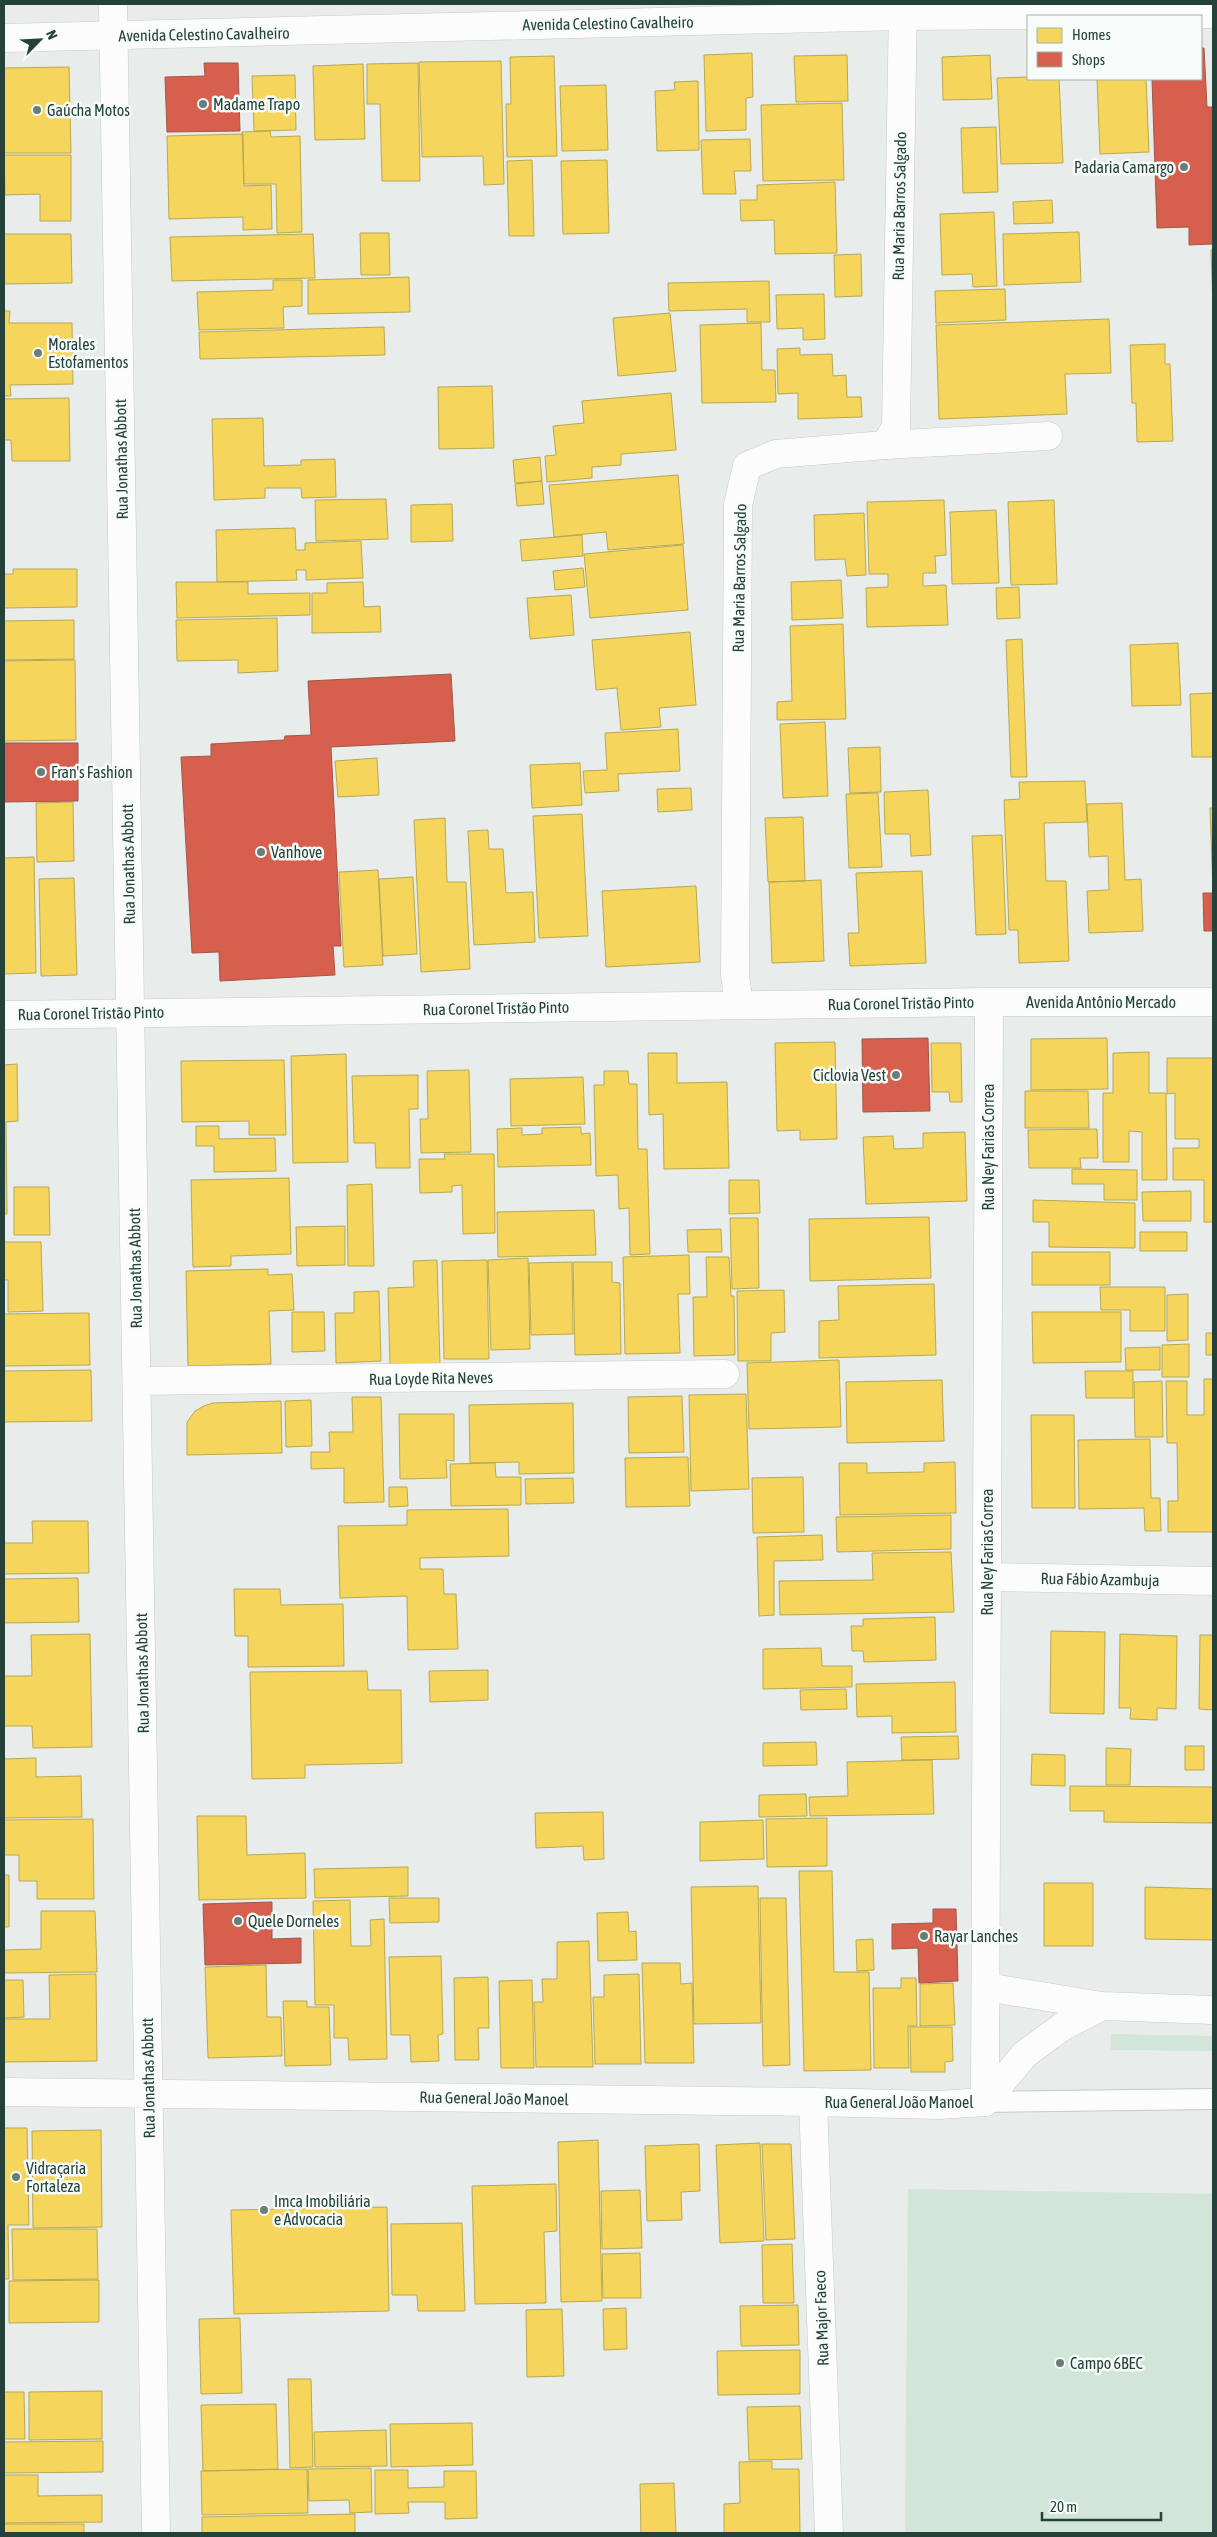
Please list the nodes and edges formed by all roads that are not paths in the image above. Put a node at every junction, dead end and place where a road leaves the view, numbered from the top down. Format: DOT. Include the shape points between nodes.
graph roads {
  1 [pos="114,4"];
  2 [pos="902,10"];
  3 [pos="1213,14"];
  4 [pos="114,36"];
  5 [pos="4,38"];
  6 [pos="1048,436"];
  7 [pos="884,445"];
  8 [pos="988,1002"];
  9 [pos="1213,1002"];
  10 [pos="739,1005"];
  11 [pos="131,1013"];
  12 [pos="4,1015"];
  13 [pos="725,1374"];
  14 [pos="137,1381"];
  15 [pos="987,1577"];
  16 [pos="1213,1581"];
  17 [pos="986,1987"];
  18 [pos="1102,2006"];
  19 [pos="1213,2010"];
  20 [pos="4,2092"];
  21 [pos="148,2094"];
  22 [pos="1213,2099"];
  23 [pos="813,2102"];
  24 [pos="984,2102"];
  25 [pos="156,2533"];
  26 [pos="829,2533"];
  1 -- 4 [label="street, Rua Jonathas Abbott"];
  2 -- 3 [label="street, Avenida Celestino Cavalheiro"];
  2 -- 4 [label="street, Avenida Celestino Cavalheiro"];
  2 -- 7 [label="street, Rua Maria Barros Salgado" via="896,427"];
  4 -- 5 [label="street, Avenida Celestino Cavalheiro"];
  4 -- 11 [label="street, Rua Jonathas Abbott"];
  6 -- 7 [label="street"];
  7 -- 10 [label="street, Rua Maria Barros Salgado" via="776,454 747,466 738,505 735,975"];
  8 -- 9 [label="street, Avenida Antônio Mercado"];
  8 -- 10 [label="street, Rua Coronel Tristão Pinto"];
  8 -- 15 [label="street, Rua Ney Farias Correa"];
  10 -- 11 [label="street, Rua Coronel Tristão Pinto"];
  11 -- 12 [label="street, Rua Coronel Tristão Pinto"];
  11 -- 14 [label="street, Rua Jonathas Abbott"];
  13 -- 14 [label="street, Rua Loyde Rita Neves"];
  14 -- 21 [label="street, Rua Jonathas Abbott"];
  15 -- 16 [label="street, Rua Fábio Azambuja"];
  15 -- 17 [label="street, Rua Ney Farias Correa"];
  17 -- 18 [label="street, Rua General João Manoel"];
  17 -- 24 [label="street, Rua Ney Farias Correa"];
  18 -- 19 [label="street, Rua General João Manoel"];
  18 -- 24 [label="street, Rua General João Manoel" via="1062,2027 1025,2054"];
  20 -- 21 [label="street, Rua General João Manoel"];
  21 -- 23 [label="street, Rua General João Manoel"];
  21 -- 25 [label="street, Rua Jonathas Abbott"];
  22 -- 24 [label="lane, Rua General João Manoel"];
  23 -- 24 [label="street, Rua General João Manoel" via="939,2105"];
  23 -- 26 [label="street, Rua Major Faeco"];
}
